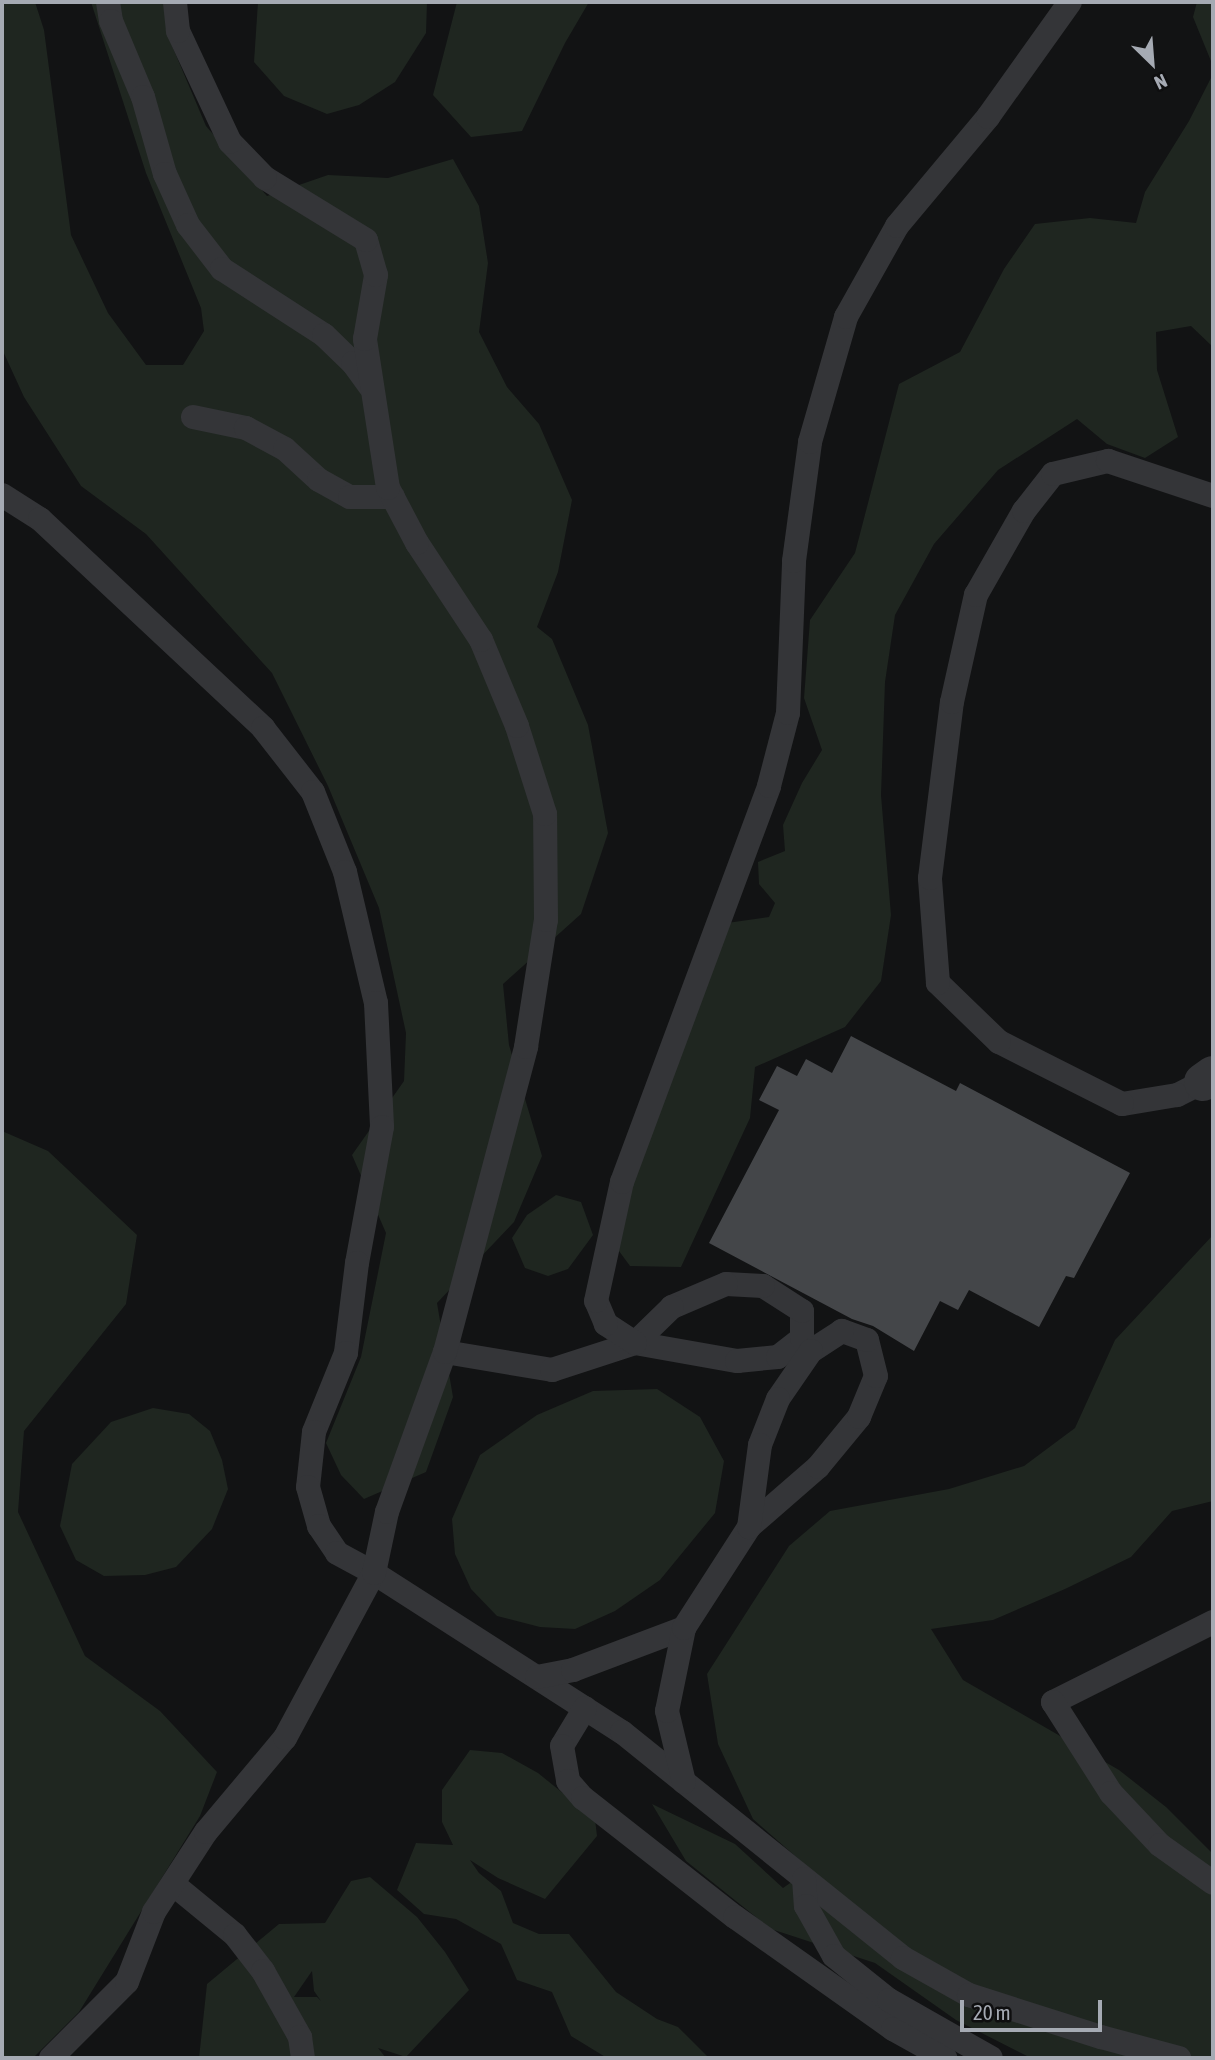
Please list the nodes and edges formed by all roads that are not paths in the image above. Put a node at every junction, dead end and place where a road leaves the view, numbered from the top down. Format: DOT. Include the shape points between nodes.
graph roads {
  1 [pos="108,2"];
  2 [pos="176,2"];
  3 [pos="1070,2"];
  4 [pos="370,307"];
  5 [pos="324,335"];
  6 [pos="373,390"];
  7 [pos="193,417"];
  8 [pos="2,495"];
  9 [pos="1213,496"];
  10 [pos="393,497"];
  11 [pos="1208,1079"];
  12 [pos="635,1343"];
  13 [pos="445,1352"];
  14 [pos="749,1527"];
  15 [pos="374,1573"];
  16 [pos="1213,1622"];
  17 [pos="684,1628"];
  18 [pos="537,1677"];
  19 [pos="584,1708"];
  20 [pos="684,1782"];
  21 [pos="804,1879"];
  22 [pos="1213,1883"];
  23 [pos="173,1884"];
  24 [pos="51,2058"];
  25 [pos="303,2058"];
  26 [pos="945,2058"];
  27 [pos="991,2058"];
  28 [pos="1179,2058"];
  1 -- 5 [label="lane" via="165,174 188,225 222,269"];
  2 -- 4 [label="lane" via="178,31 230,142 265,178 366,240 376,275"];
  3 -- 12 [label="lane" via="988,117 897,226 846,317 810,442 794,561 788,713 769,786 622,1182 596,1301 606,1324"];
  4 -- 5 [label="lane" via="359,328 345,336"];
  4 -- 6 [label="lane" via="365,339"];
  5 -- 6 [label="lane"];
  6 -- 10 [label="lane" via="387,488"];
  7 -- 10 [label="lane" via="246,428 285,449 319,480 350,497"];
  8 -- 15 [label="lane" via="40,519 263,728 313,792 345,872 376,1003 382,1127 346,1353 314,1432 308,1487 319,1525 337,1553"];
  9 -- 11 [label="lane" via="1108,461 1053,474 1024,511 976,595 952,702 930,878 937,983 999,1042 1122,1104 1177,1095"];
  10 -- 13 [label="lane" via="417,543 481,640 517,726 545,814 546,920 526,1047"];
  12 -- 12 [label="lane" via="672,1307 726,1284 763,1286 802,1311 802,1338 778,1357 737,1361"];
  12 -- 13 [label="lane" via="552,1370"];
  13 -- 15 [label="lane" via="387,1512"];
  14 -- 14 [label="lane" via="818,1467 859,1418 876,1376 867,1340 842,1331 811,1351 778,1399 760,1445"];
  14 -- 17 [label="lane"];
  15 -- 18 [label="lane"];
  15 -- 23 [label="lane" via="285,1738 206,1832"];
  16 -- 22 [label="lane" via="1054,1702 1111,1793 1160,1845"];
  17 -- 18 [label="lane" via="573,1670"];
  17 -- 20 [label="lane" via="667,1711"];
  18 -- 19 [label="lane"];
  19 -- 20 [label="lane"];
  19 -- 26 [label="lane" via="562,1746 568,1781 583,1798 734,1917 893,2029"];
  20 -- 21 [label="lane"];
  21 -- 27 [label="lane" via="806,1906 834,1956 889,2000"];
  21 -- 28 [label="lane" via="903,1958 969,1995"];
  23 -- 24 [label="lane" via="154,1912 127,1982"];
  23 -- 25 [label="lane" via="235,1935 263,1972 300,2037"];
}
